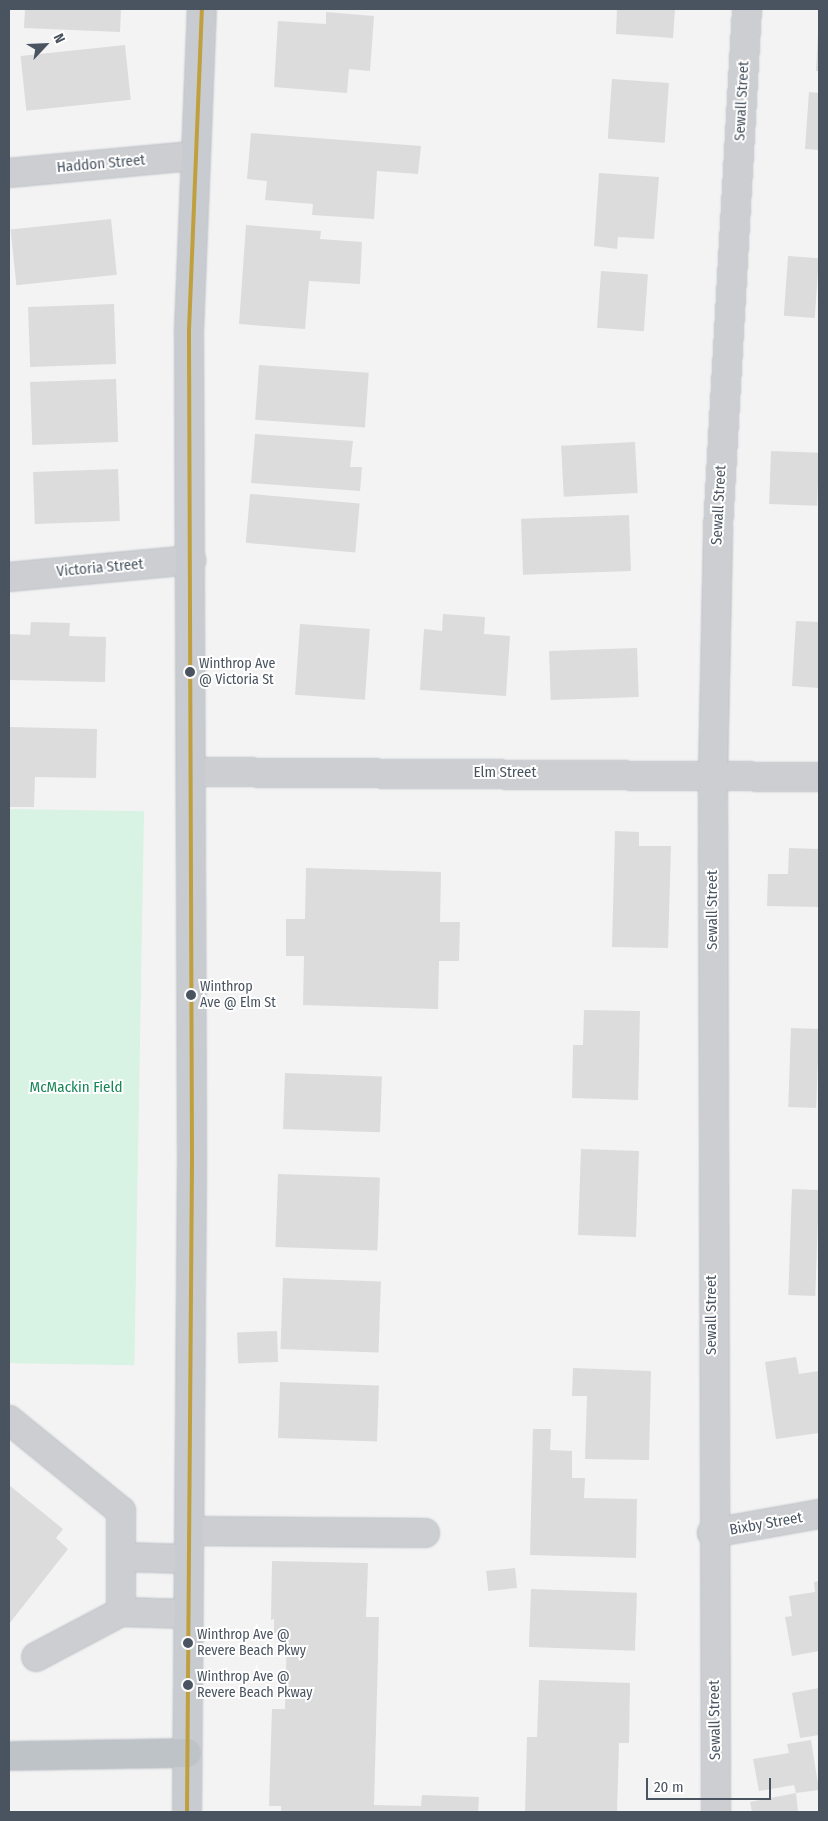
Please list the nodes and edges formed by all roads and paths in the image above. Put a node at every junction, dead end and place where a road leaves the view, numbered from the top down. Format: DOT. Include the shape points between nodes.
graph roads {
  1 [pos="202,9"];
  2 [pos="747,9"];
  3 [pos="194,156"];
  4 [pos="9,173"];
  5 [pos="191,560"];
  6 [pos="9,577"];
  7 [pos="191,772"];
  8 [pos="714,774"];
  9 [pos="819,777"];
  10 [pos="9,1420"];
  11 [pos="819,1514"];
  12 [pos="188,1531"];
  13 [pos="425,1533"];
  14 [pos="712,1533"];
  15 [pos="121,1557"];
  16 [pos="188,1559"];
  17 [pos="121,1612"];
  18 [pos="188,1614"];
  19 [pos="36,1657"];
  20 [pos="187,1753"];
  21 [pos="9,1756"];
  22 [pos="187,1812"];
  23 [pos="716,1812"];
  1 -- 3 [label="main road"];
  2 -- 8 [label="street, Sewall Street" via="718,528"];
  3 -- 4 [label="street, Haddon Street"];
  3 -- 5 [label="main road"];
  5 -- 6 [label="street, Victoria Street"];
  5 -- 7 [label="main road"];
  7 -- 8 [label="street, Elm Street"];
  7 -- 12 [label="main road"];
  8 -- 9 [label="street, Elm Street"];
  8 -- 14 [label="street, Sewall Street"];
  10 -- 15 [label="street" via="121,1511"];
  11 -- 14 [label="street, Bixby Street"];
  12 -- 13 [label="street"];
  12 -- 16 [label="main road"];
  14 -- 23 [label="street, Sewall Street"];
  15 -- 16 [label="street"];
  15 -- 17 [label="street"];
  16 -- 18 [label="main road"];
  17 -- 18 [label="street"];
  17 -- 19 [label="street"];
  18 -- 20 [label="main road"];
  20 -- 21 [label="highway"];
  20 -- 22 [label="main road"];
}
